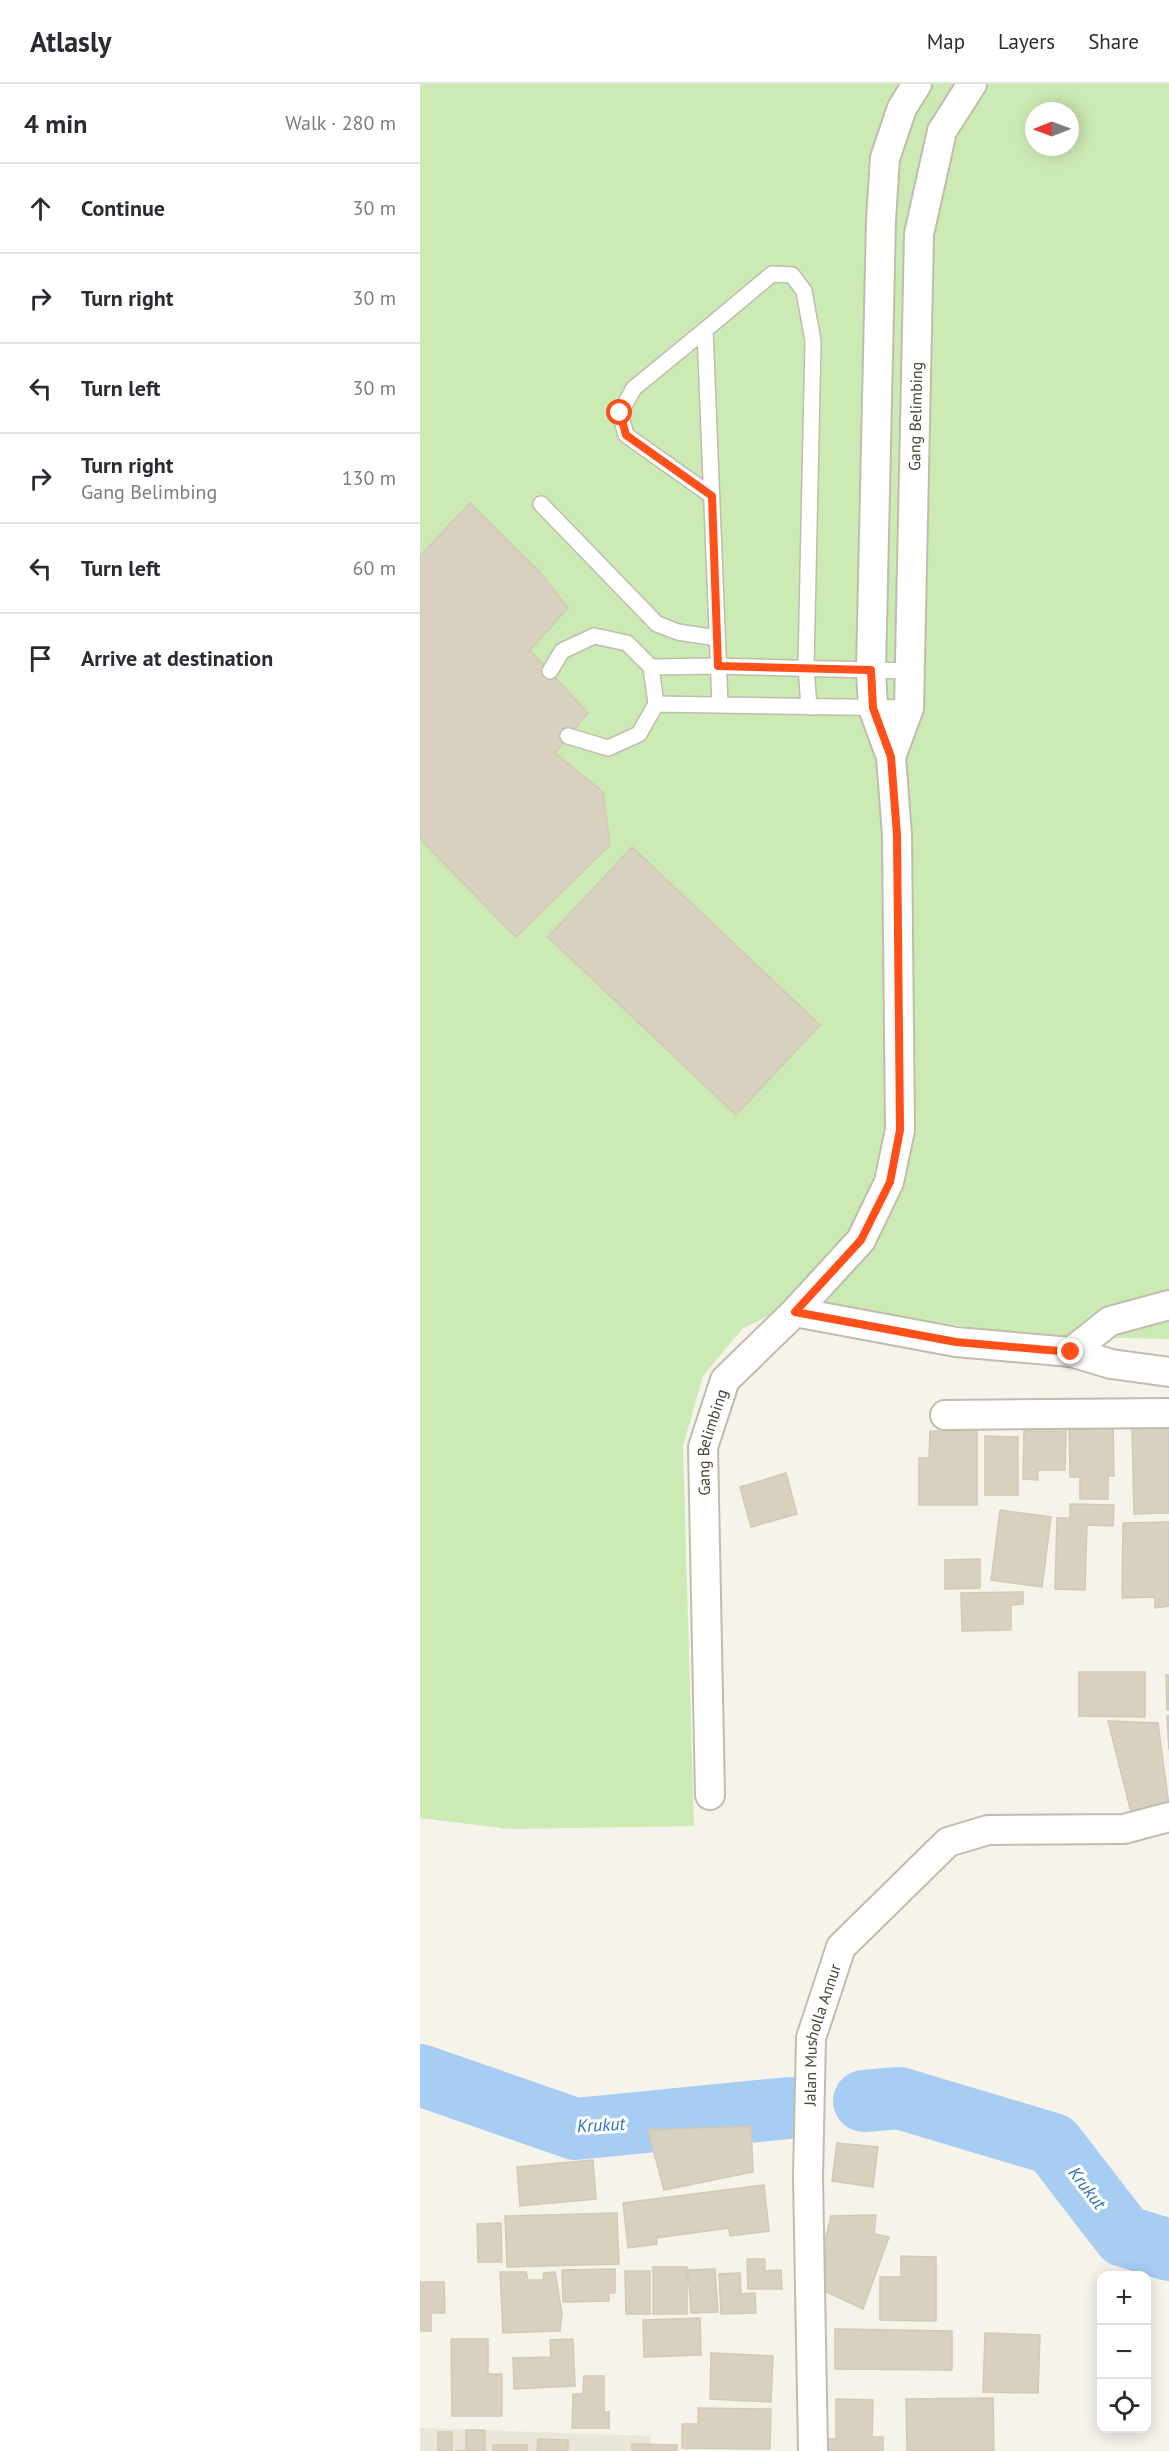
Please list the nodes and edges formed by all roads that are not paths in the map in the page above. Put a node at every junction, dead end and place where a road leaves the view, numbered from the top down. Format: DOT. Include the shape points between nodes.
graph roads {
  1 [pos="917,84"];
  2 [pos="972,84"];
  3 [pos="902,108"];
  4 [pos="942,131"];
  5 [pos="705,330"];
  6 [pos="712,496"];
  7 [pos="541,504"];
  8 [pos="717,638"];
  9 [pos="718,666"];
  10 [pos="651,667"];
  11 [pos="807,668"];
  12 [pos="871,670"];
  13 [pos="550,671"];
  14 [pos="910,671"];
  15 [pos="656,704"];
  16 [pos="720,704"];
  17 [pos="809,707"];
  18 [pos="873,708"];
  19 [pos="909,708"];
  20 [pos="568,736"];
  21 [pos="891,757"];
  22 [pos="1169,1305"];
  23 [pos="795,1312"];
  24 [pos="1071,1352"];
  25 [pos="1169,1372"];
  26 [pos="1169,1413"];
  27 [pos="945,1415"];
  28 [pos="710,1795"];
  29 [pos="1169,1817"];
  30 [pos="813,2451"];
  1 -- 3 [label="street, Gang Belimbing"];
  2 -- 4 [label="street, Gang Belimbing"];
  3 -- 4 [label="street"];
  3 -- 12 [label="street, Gang Belimbing" via="885,158 880,220"];
  4 -- 14 [label="street, Gang Belimbing" via="919,234"];
  5 -- 6 [label="lane"];
  5 -- 6 [label="lane" via="634,388 620,413 626,435"];
  5 -- 11 [label="lane" via="772,274 792,275 804,291 813,341"];
  6 -- 8 [label="lane"];
  7 -- 8 [label="lane" via="657,624 678,632"];
  8 -- 9 [label="lane"];
  9 -- 10 [label="lane"];
  9 -- 11 [label="lane"];
  9 -- 16 [label="lane"];
  10 -- 13 [label="lane" via="627,643 594,636 562,651"];
  10 -- 15 [label="lane"];
  11 -- 12 [label="lane"];
  11 -- 17 [label="lane"];
  12 -- 14 [label="lane"];
  12 -- 18 [label="street, Gang Belimbing"];
  14 -- 19 [label="street, Gang Belimbing"];
  15 -- 16 [label="lane"];
  15 -- 20 [label="lane" via="639,734 608,748"];
  16 -- 17 [label="lane"];
  17 -- 18 [label="lane"];
  18 -- 19 [label="lane"];
  18 -- 21 [label="street, Gang Belimbing"];
  19 -- 21 [label="street, Gang Belimbing"];
  21 -- 23 [label="street, Gang Belimbing" via="897,835 900,1130 890,1182 861,1240"];
  22 -- 24 [label="street" via="1110,1322"];
  23 -- 24 [label="street" via="956,1342"];
  23 -- 28 [label="street, Gang Belimbing" via="725,1380 703,1447"];
  24 -- 25 [label="street" via="1111,1364"];
  26 -- 27 [label="street"];
  29 -- 30 [label="street, Jalan Musholla Annur" via="1124,1829 988,1830 948,1842 841,1947 811,2038 808,2176"];
}
